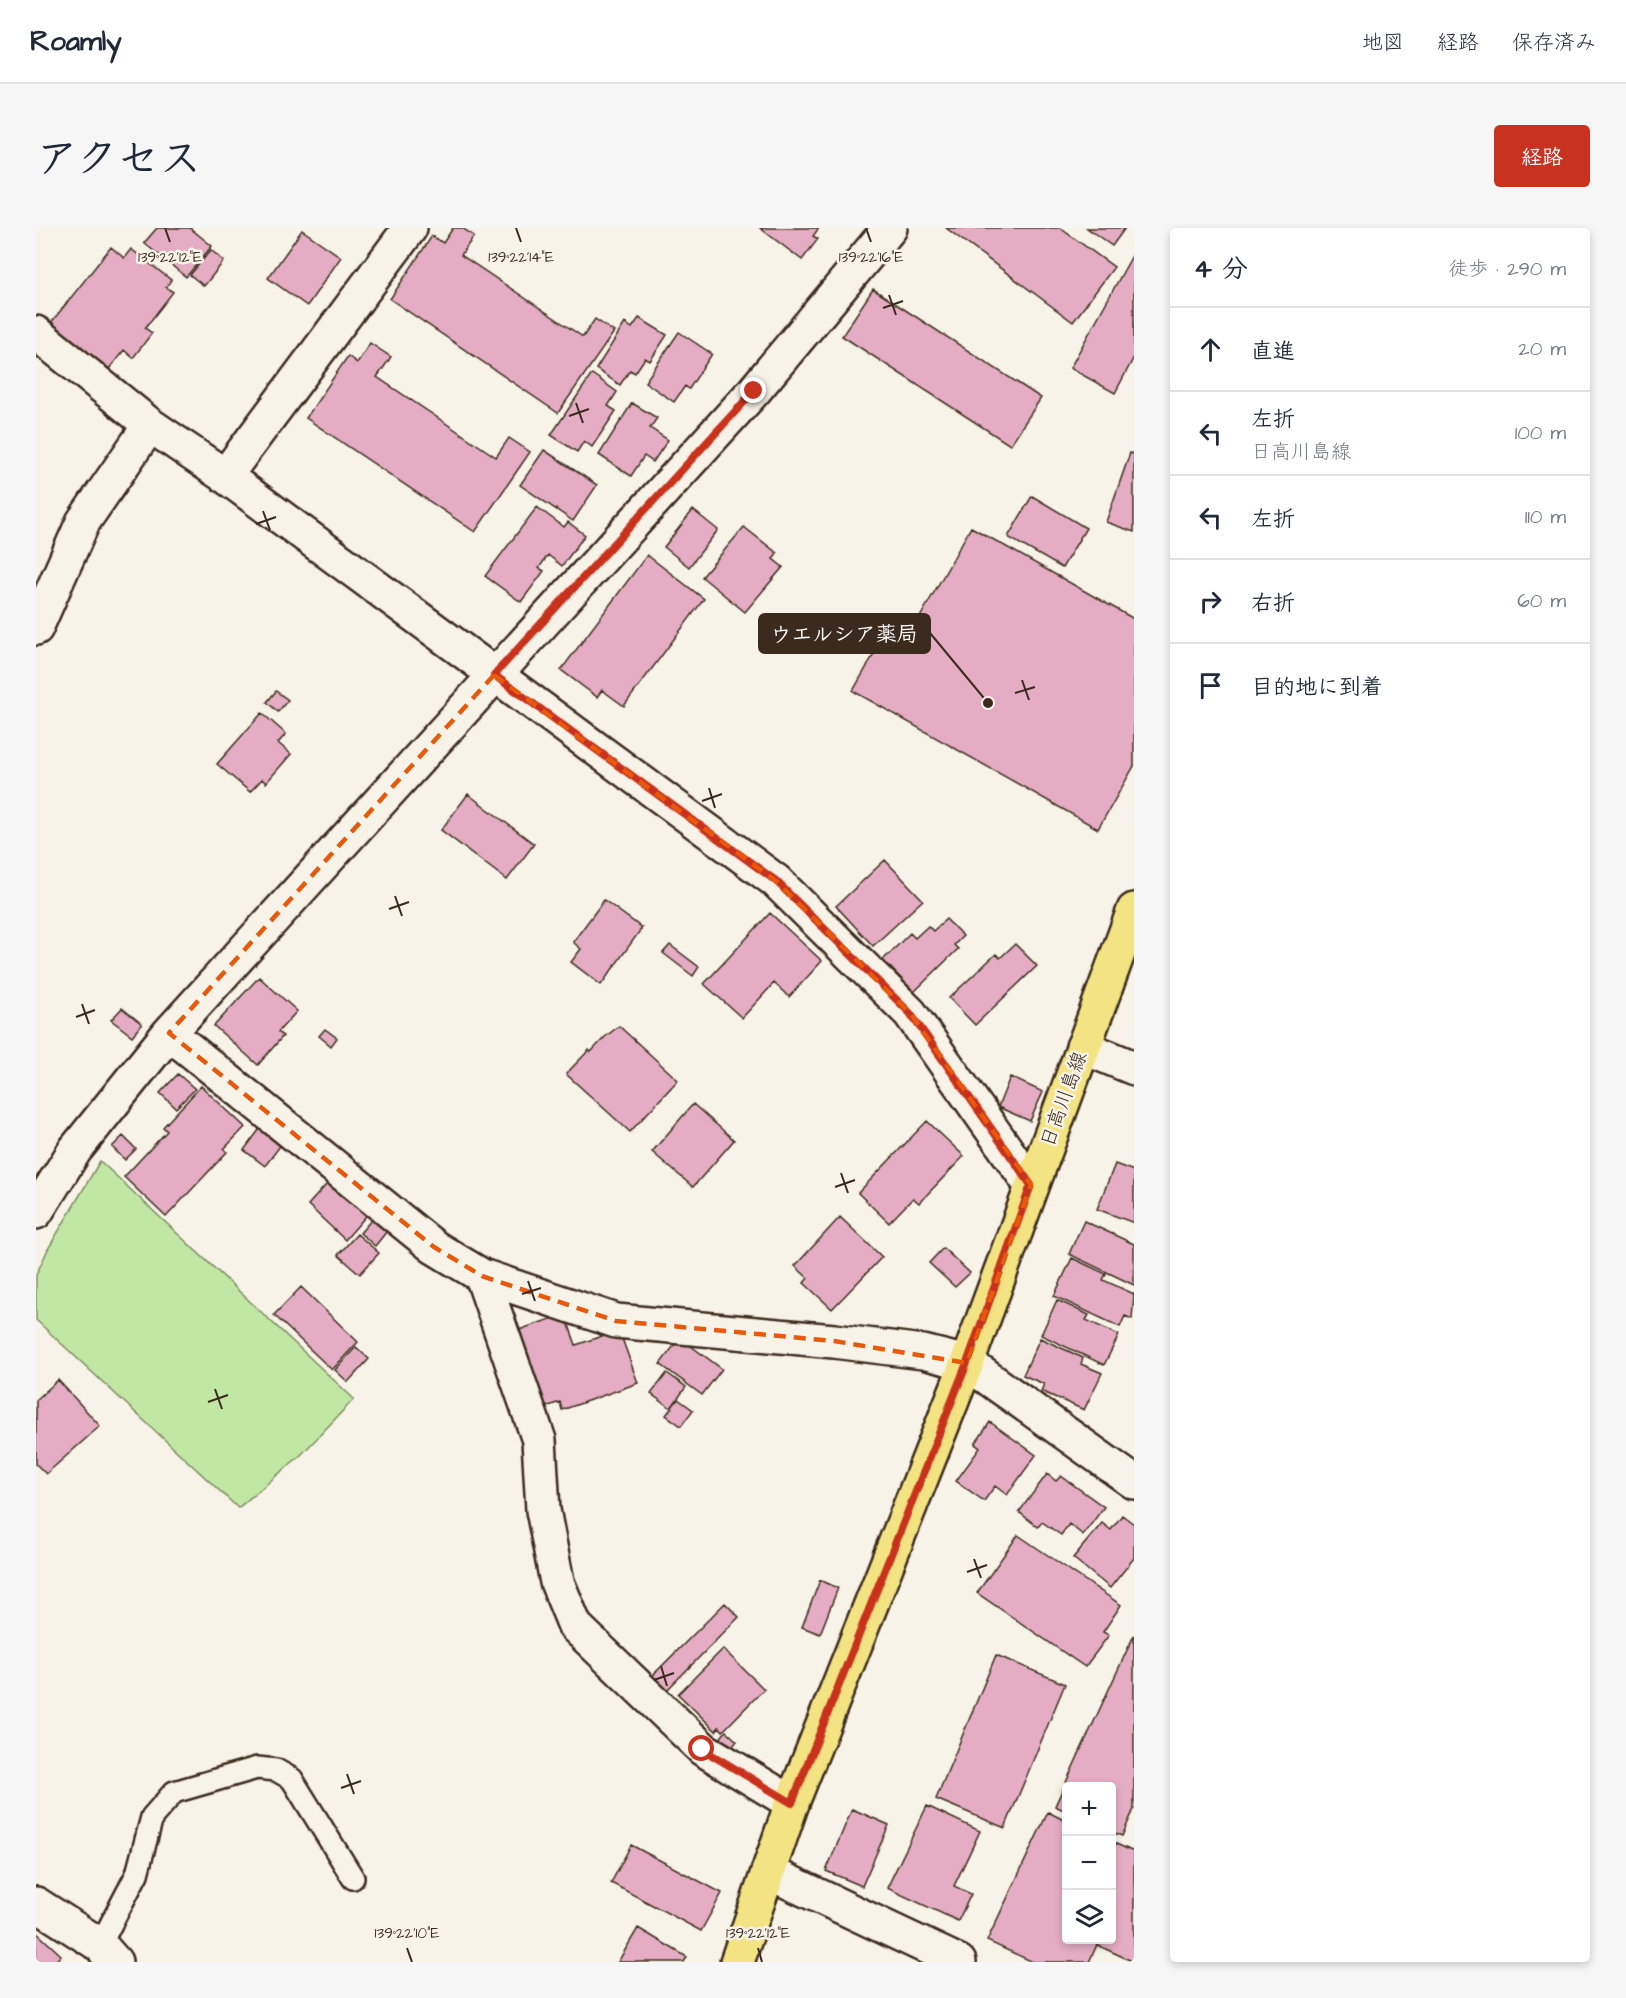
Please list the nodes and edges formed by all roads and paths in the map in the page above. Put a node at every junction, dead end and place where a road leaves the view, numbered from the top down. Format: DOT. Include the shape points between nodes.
graph roads {
  1 [pos="410,228"];
  2 [pos="890,228"];
  3 [pos="36,333"];
  4 [pos="150,425"];
  5 [pos="225,476"];
  6 [pos="36,628"];
  7 [pos="494,675"];
  8 [pos="1134,910"];
  9 [pos="170,1033"];
  10 [pos="1083,1047"];
  11 [pos="1134,1068"];
  12 [pos="1031,1185"];
  13 [pos="36,1212"];
  14 [pos="482,1276"];
  15 [pos="967,1363"];
  16 [pos="1134,1482"];
  17 [pos="792,1803"];
  18 [pos="768,1872"];
  19 [pos="353,1878"];
  20 [pos="36,1904"];
  21 [pos="107,1954"];
  22 [pos="737,1962"];
  23 [pos="959,1962"];
  1 -- 5 [label="street"];
  2 -- 7 [label="street" via="754,391"];
  3 -- 4 [label="street"];
  4 -- 5 [label="street"];
  4 -- 6 [label="street" via="82,522"];
  5 -- 7 [label="street"];
  7 -- 9 [label="street"];
  7 -- 12 [label="street" via="776,881 910,1013"];
  8 -- 10 [label="main road, 日高川島線"];
  9 -- 13 [label="street" via="75,1150"];
  9 -- 14 [label="street" via="434,1247"];
  10 -- 11 [label="street"];
  10 -- 12 [label="main road, 日高川島線"];
  12 -- 15 [label="main road, 日高川島線"];
  14 -- 15 [label="street" via="615,1321 878,1346"];
  14 -- 17 [label="street" via="539,1440 543,1510 557,1582 575,1626 702,1749"];
  15 -- 16 [label="street"];
  15 -- 17 [label="main road, 日高川島線"];
  17 -- 18 [label="main road, 日高川島線"];
  18 -- 22 [label="main road, 日高川島線"];
  18 -- 23 [label="street"];
  19 -- 21 [label="lane" via="292,1779 276,1770 257,1768 174,1792 152,1817 137,1874"];
  20 -- 21 [label="street"];
}
